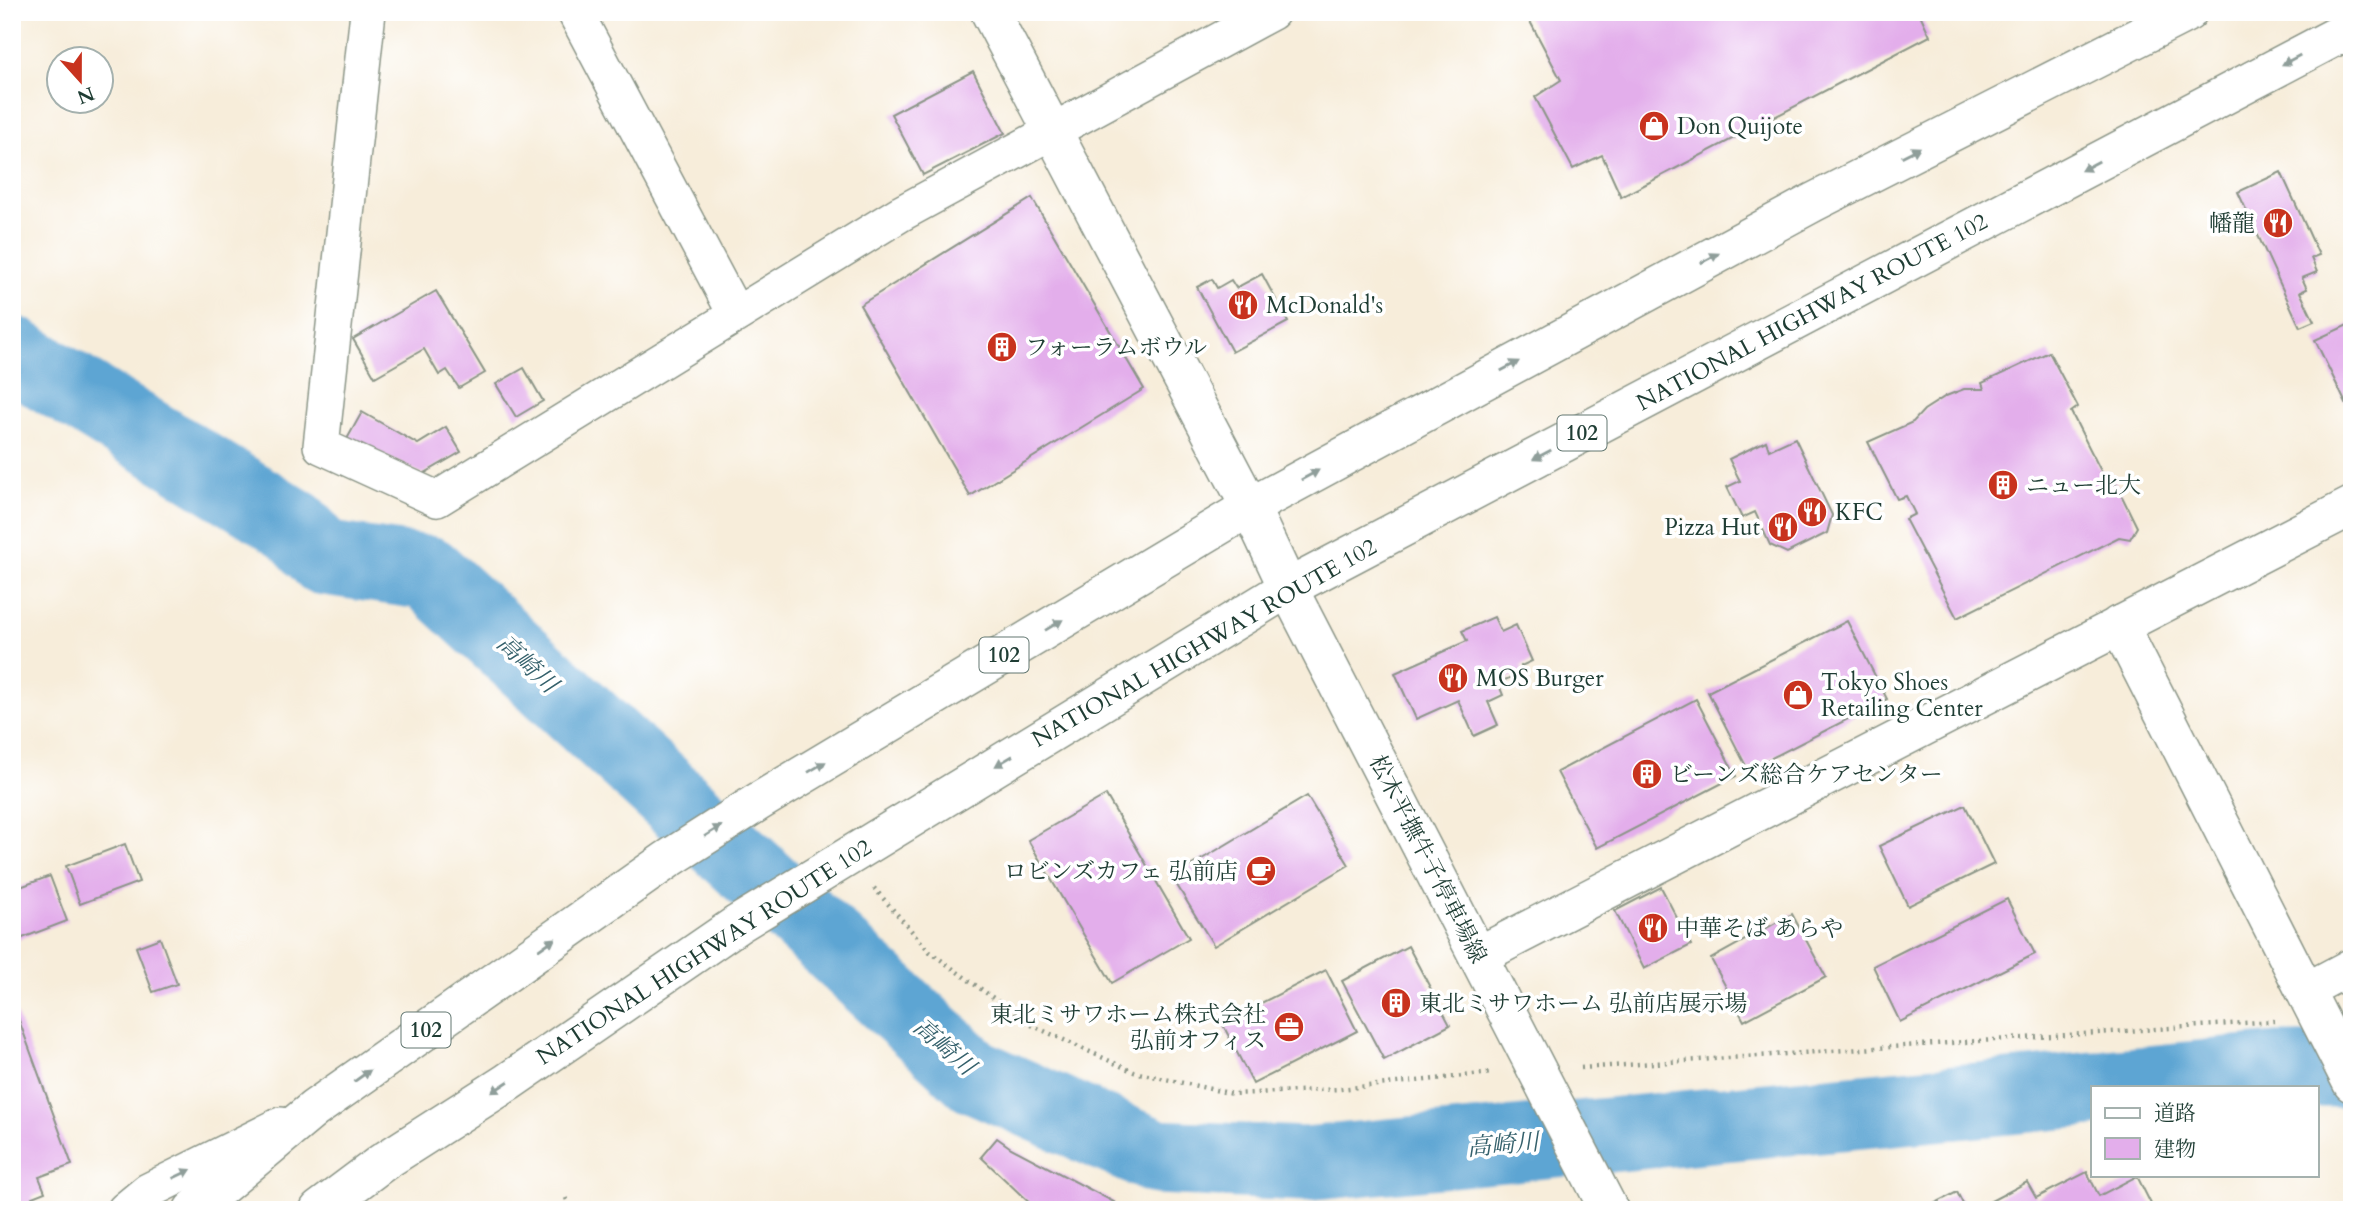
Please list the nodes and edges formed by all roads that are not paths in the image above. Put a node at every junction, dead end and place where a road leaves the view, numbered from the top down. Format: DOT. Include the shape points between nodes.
graph roads {
  1 [pos="368,12"];
  2 [pos="575,12"];
  3 [pos="990,12"];
  4 [pos="1272,12"];
  5 [pos="2188,12"];
  6 [pos="2352,28"];
  7 [pos="1051,132"];
  8 [pos="735,313"];
  9 [pos="2352,506"];
  10 [pos="1250,507"];
  11 [pos="1288,589"];
  12 [pos="2119,625"];
  13 [pos="1478,956"];
  14 [pos="2352,966"];
  15 [pos="2315,1011"];
  16 [pos="2352,1083"];
  17 [pos="314,1109"];
  18 [pos="1602,1195"];
  19 [pos="125,1210"];
  20 [pos="193,1210"];
  21 [pos="319,1210"];
  1 -- 8 [label="street" via="321,446 437,499"];
  2 -- 8 [label="street"];
  3 -- 7 [label="main road, 松木平撫牛子停車場線"];
  4 -- 7 [label="street"];
  10 -- 5 [label="main road, 102, one-way" via="1814,202"];
  6 -- 11 [label="main road, NATIONAL HIGHWAY ROUTE 102 / 102, one-way"];
  7 -- 8 [label="street" via="900,214"];
  7 -- 10 [label="main road, 松木平撫牛子停車場線"];
  9 -- 12 [label="main road"];
  10 -- 11 [label="main road, 松木平撫牛子停車場線"];
  17 -- 10 [label="main road, 102, one-way" via="667,860"];
  11 -- 13 [label="main road, 松木平撫牛子停車場線"];
  11 -- 21 [label="main road, NATIONAL HIGHWAY ROUTE 102 / 102, one-way" via="738,924 383,1162"];
  12 -- 13 [label="main road"];
  12 -- 15 [label="main road"];
  13 -- 18 [label="main road, 松木平撫牛子停車場線"];
  14 -- 15 [label="street"];
  15 -- 16 [label="main road"];
  19 -- 17 [label="street, one-way" via="148,1191"];
  17 -- 20 [label="main road, 102"];
}
